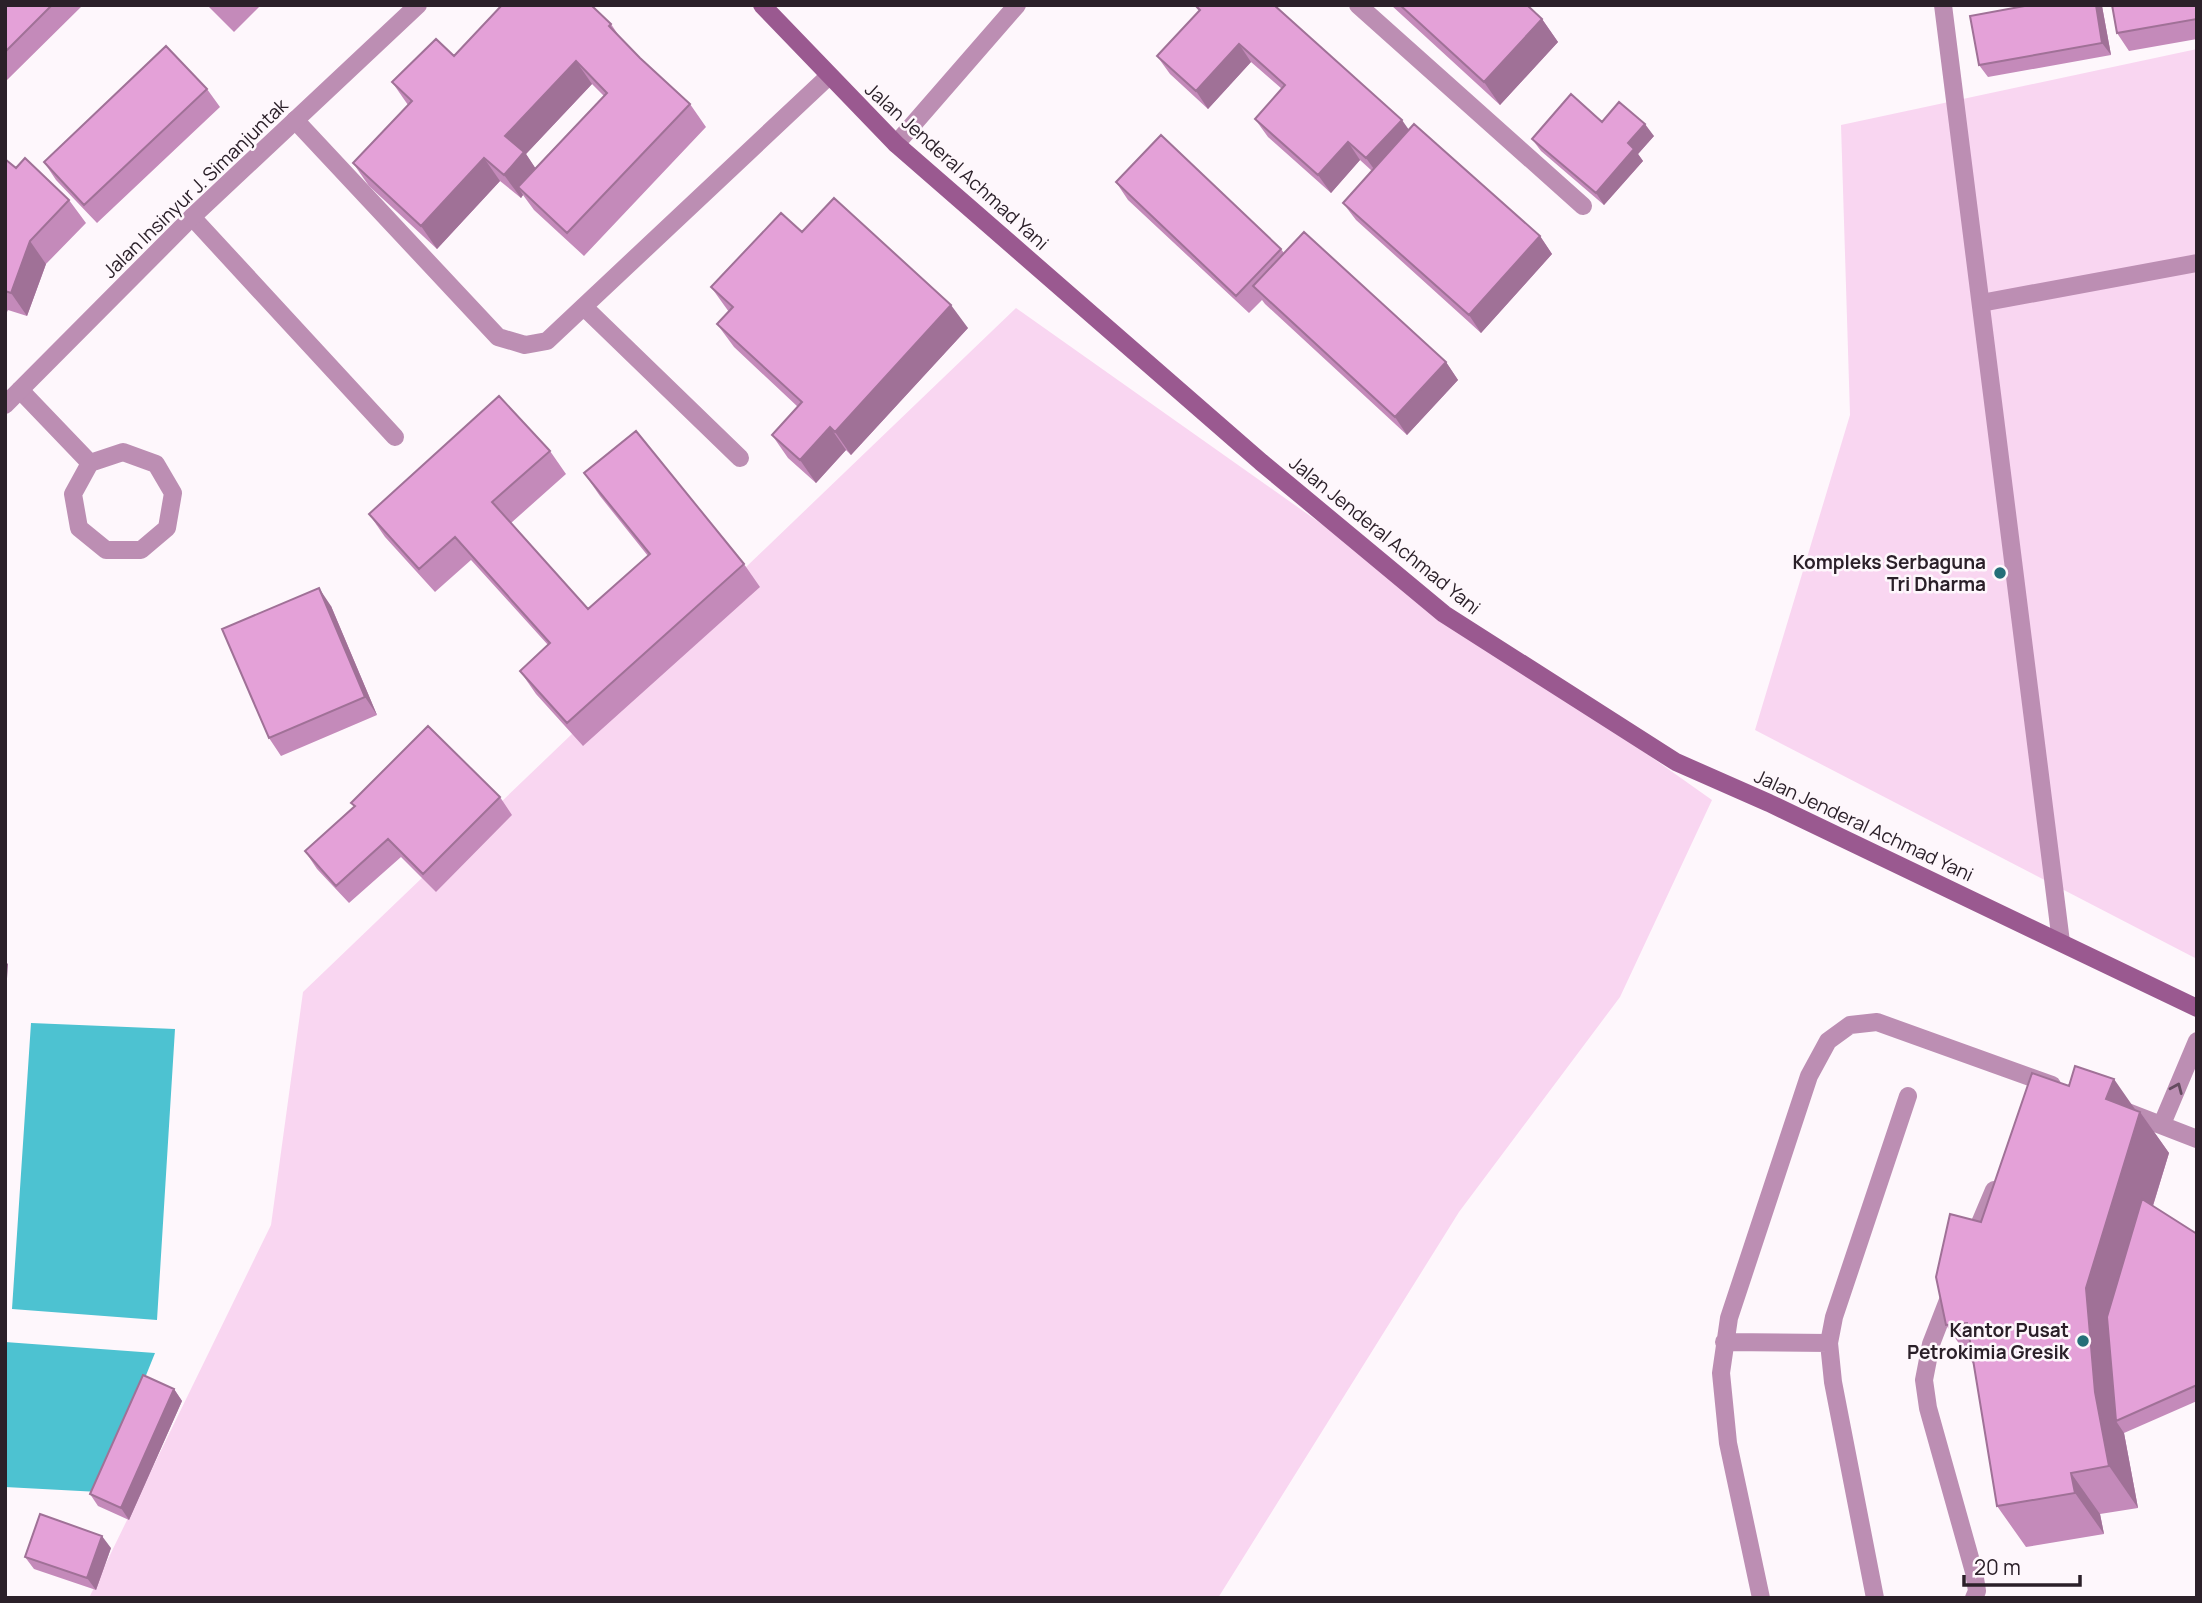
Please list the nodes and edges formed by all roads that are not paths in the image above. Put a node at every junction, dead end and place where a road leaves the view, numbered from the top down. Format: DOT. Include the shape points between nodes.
graph roads {
  1 [pos="418,5"];
  2 [pos="761,5"];
  3 [pos="1017,5"];
  4 [pos="1357,5"];
  5 [pos="1948,8"];
  6 [pos="830,76"];
  7 [pos="296,120"];
  8 [pos="896,144"];
  9 [pos="1583,206"];
  10 [pos="192,218"];
  11 [pos="2197,264"];
  12 [pos="1981,303"];
  13 [pos="584,307"];
  14 [pos="20,390"];
  15 [pos="5,405"];
  16 [pos="395,437"];
  17 [pos="740,458"];
  18 [pos="90,463"];
  19 [pos="2061,942"];
  20 [pos="2197,1008"];
  21 [pos="2197,1041"];
  22 [pos="2064,1089"];
  23 [pos="1908,1096"];
  24 [pos="2100,1102"];
  25 [pos="2162,1124"];
  26 [pos="2197,1139"];
  27 [pos="2002,1169"];
  28 [pos="1724,1342"];
  29 [pos="1829,1343"];
  30 [pos="1761,1598"];
  31 [pos="1875,1598"];
  32 [pos="1974,1598"];
  1 -- 7 [label="street, Jalan Insinyur J. Simanjuntak"];
  2 -- 6 [label="main road, Jalan Jenderal Achmad Yani"];
  3 -- 8 [label="street"];
  4 -- 9 [label="street"];
  5 -- 12 [label="street"];
  6 -- 8 [label="main road, Jalan Jenderal Achmad Yani"];
  6 -- 13 [label="street"];
  7 -- 10 [label="street, Jalan Insinyur J. Simanjuntak"];
  7 -- 13 [label="street" via="498,337 525,345 547,341"];
  8 -- 19 [label="main road, Jalan Jenderal Achmad Yani" via="1261,462 1444,614 1676,762"];
  10 -- 14 [label="street, Jalan Insinyur J. Simanjuntak"];
  10 -- 16 [label="street"];
  11 -- 12 [label="street"];
  12 -- 19 [label="street"];
  13 -- 17 [label="street"];
  14 -- 15 [label="street, Jalan Insinyur J. Simanjuntak"];
  14 -- 18 [label="street"];
  18 -- 18 [label="street" via="73,494 79,528 106,550 141,550 167,528 173,494 156,464 123,452"];
  19 -- 20 [label="main road, Jalan Jenderal Achmad Yani"];
  25 -- 21 [label="street, one-way"];
  22 -- 28 [label="street" via="2036,1086 1877,1022 1850,1025 1828,1041 1809,1076 1740,1278"];
  23 -- 29 [label="street"];
  24 -- 25 [label="street"];
  25 -- 26 [label="street"];
  27 -- 32 [label="street" via="1941,1314 1924,1380 1974,1572 1978,1591"];
  28 -- 29 [label="street"];
  28 -- 30 [label="street" via="1721,1373 1728,1443"];
  29 -- 31 [label="street"];
}
